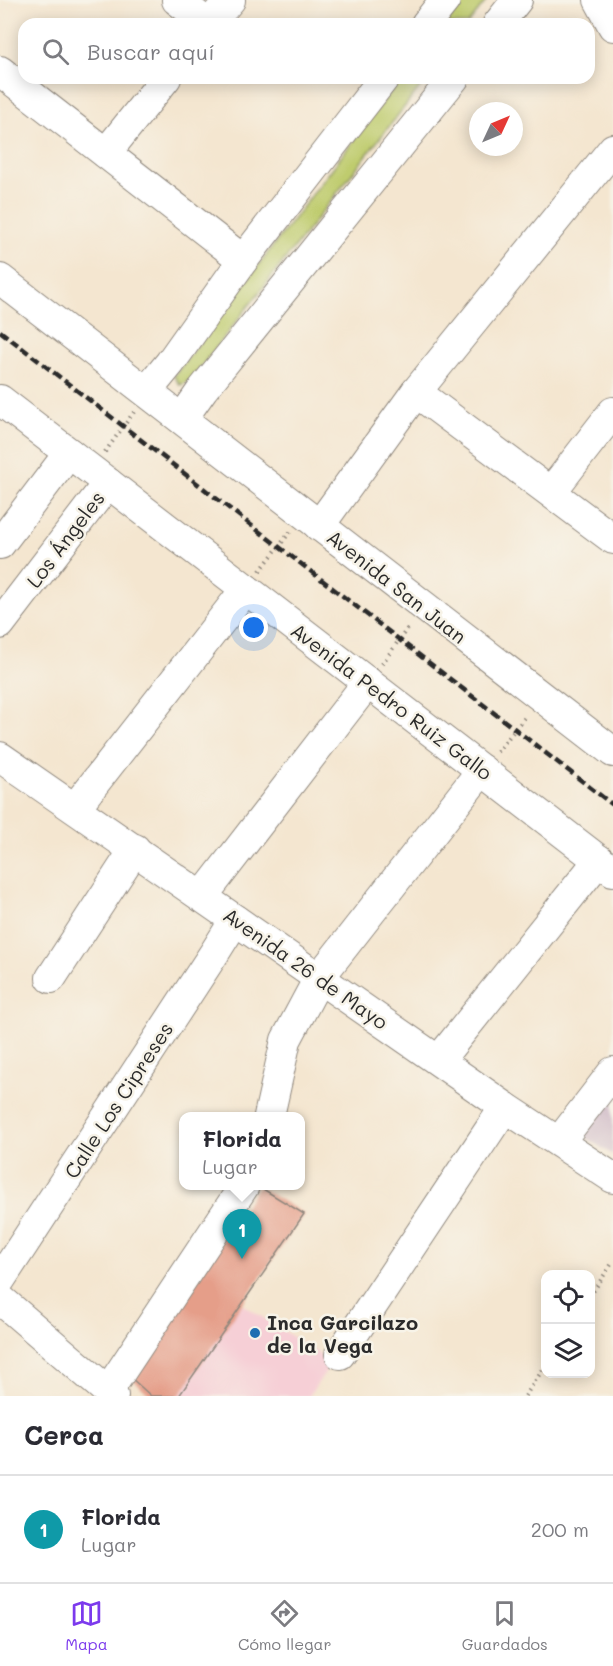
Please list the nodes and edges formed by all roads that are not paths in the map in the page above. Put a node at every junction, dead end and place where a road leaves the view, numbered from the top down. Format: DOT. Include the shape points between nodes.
graph roads {
  1 [pos="177,0"];
  2 [pos="230,0"];
  3 [pos="445,0"];
  4 [pos="517,0"];
  5 [pos="599,0"];
  6 [pos="200,18"];
  7 [pos="214,18"];
  8 [pos="431,18"];
  9 [pos="503,18"];
  10 [pos="613,26"];
  11 [pos="0,70"];
  12 [pos="161,84"];
  13 [pos="379,84"];
  14 [pos="449,84"];
  15 [pos="613,149"];
  16 [pos="106,153"];
  17 [pos="243,260"];
  18 [pos="0,279"];
  19 [pos="147,391"];
  20 [pos="416,392"];
  21 [pos="0,400"];
  22 [pos="613,412"];
  23 [pos="182,419"];
  24 [pos="89,468"];
  25 [pos="550,492"];
  26 [pos="311,520"];
  27 [pos="613,539"];
  28 [pos="0,544"];
  29 [pos="246,589"];
  30 [pos="0,624"];
  31 [pos="368,682"];
  32 [pos="613,752"];
  33 [pos="0,756"];
  34 [pos="482,770"];
  35 [pos="75,808"];
  36 [pos="135,849"];
  37 [pos="606,865"];
  38 [pos="202,897"];
  39 [pos="235,920"];
  40 [pos="51,978"];
  41 [pos="320,978"];
  42 [pos="439,1060"];
  43 [pos="613,1072"];
  44 [pos="505,1107"];
  45 [pos="270,1112"];
  46 [pos="559,1142"];
  47 [pos="613,1178"];
  48 [pos="241,1190"];
  49 [pos="0,1280"];
  50 [pos="0,1299"];
  51 [pos="340,1354"];
  52 [pos="110,1394"];
  1 -- 6 [label="street"];
  2 -- 7 [label="street"];
  3 -- 8 [label="street"];
  4 -- 9 [label="street"];
  5 -- 10 [label="street"];
  11 -- 16 [label="street"];
  12 -- 16 [label="street"];
  13 -- 17 [label="street"];
  14 -- 23 [label="street"];
  15 -- 20 [label="street"];
  16 -- 17 [label="street"];
  17 -- 19 [label="street"];
  18 -- 19 [label="street, Avenida San Juan"];
  19 -- 23 [label="street, Avenida San Juan"];
  20 -- 25 [label="street"];
  20 -- 26 [label="street"];
  21 -- 24 [label="street, Avenida Pedro Ruiz Gallo"];
  22 -- 25 [label="street"];
  23 -- 26 [label="street, Avenida San Juan"];
  24 -- 28 [label="street"];
  24 -- 29 [label="street, Avenida Pedro Ruiz Gallo"];
  24 -- 30 [label="street, Los Ángeles"];
  25 -- 27 [label="street"];
  26 -- 32 [label="street, Avenida San Juan"];
  29 -- 31 [label="street, Avenida Pedro Ruiz Gallo"];
  29 -- 35 [label="street"];
  31 -- 34 [label="street, Avenida Pedro Ruiz Gallo"];
  31 -- 38 [label="street"];
  33 -- 35 [label="street, Avenida 26 de Mayo"];
  34 -- 37 [label="street, Avenida Pedro Ruiz Gallo"];
  34 -- 41 [label="street"];
  35 -- 36 [label="street, Avenida 26 de Mayo"];
  36 -- 38 [label="street, Avenida 26 de Mayo"];
  36 -- 40 [label="street"];
  37 -- 42 [label="street"];
  38 -- 39 [label="street, Avenida 26 de Mayo"];
  39 -- 41 [label="street, Avenida 26 de Mayo"];
  39 -- 49 [label="street, Calle Los Cipreses"];
  41 -- 42 [label="street, Avenida 26 de Mayo"];
  41 -- 45 [label="street" via="286,1040"];
  42 -- 44 [label="street, Avenida 26 de Mayo"];
  43 -- 46 [label="street"];
  44 -- 46 [label="street, Avenida 26 de Mayo"];
  44 -- 51 [label="street"];
  46 -- 47 [label="street, Avenida 26 de Mayo"];
  48 -- 52 [label="street"];
  50 -- 52 [label="street"];
}
